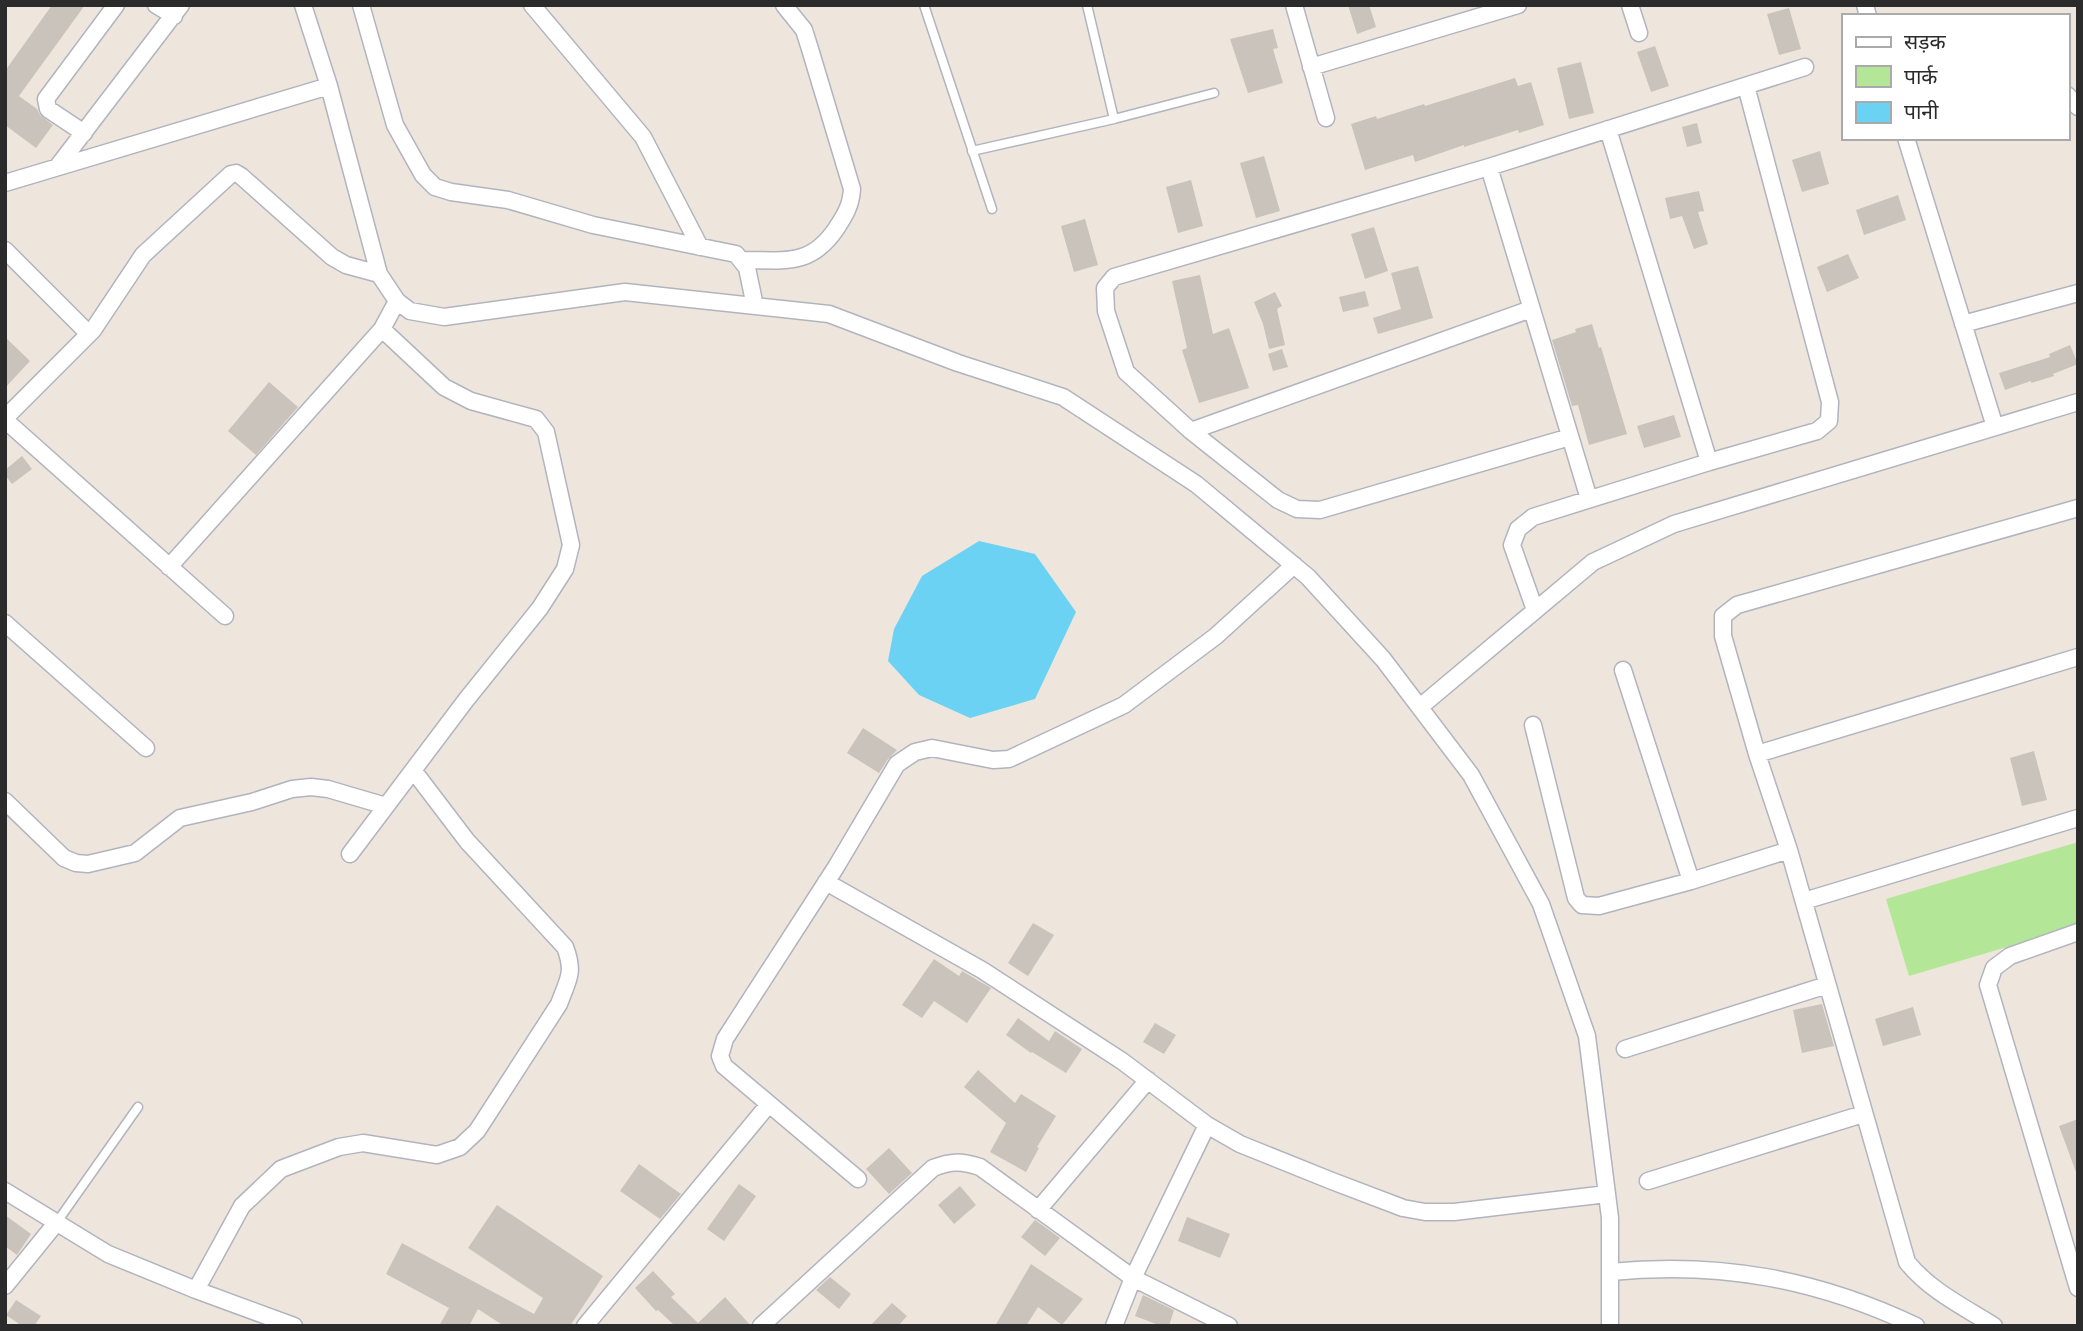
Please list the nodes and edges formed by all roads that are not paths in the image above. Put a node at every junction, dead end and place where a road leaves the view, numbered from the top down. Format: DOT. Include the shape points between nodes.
graph roads {
  1 [pos="116,5"];
  2 [pos="156,5"];
  3 [pos="303,5"];
  4 [pos="361,5"];
  5 [pos="532,5"];
  6 [pos="784,5"];
  7 [pos="923,5"];
  8 [pos="1087,5"];
  9 [pos="1294,5"];
  10 [pos="1518,5"];
  11 [pos="1630,5"];
  12 [pos="178,11"];
  13 [pos="1639,33"];
  14 [pos="1311,67"];
  15 [pos="1805,67"];
  16 [pos="329,86"];
  17 [pos="1746,86"];
  18 [pos="1214,93"];
  19 [pos="1325,118"];
  20 [pos="1114,119"];
  21 [pos="1608,129"];
  22 [pos="84,133"];
  23 [pos="1907,140"];
  24 [pos="972,151"];
  25 [pos="58,166"];
  26 [pos="1489,167"];
  27 [pos="5,183"];
  28 [pos="992,209"];
  29 [pos="700,247"];
  30 [pos="5,250"];
  31 [pos="743,260"];
  32 [pos="379,274"];
  33 [pos="2078,293"];
  34 [pos="397,301"];
  35 [pos="755,306"];
  36 [pos="1531,309"];
  37 [pos="1963,324"];
  38 [pos="382,328"];
  39 [pos="89,334"];
  40 [pos="2078,402"];
  41 [pos="5,419"];
  42 [pos="1995,426"];
  43 [pos="1191,430"];
  44 [pos="1570,437"];
  45 [pos="1709,462"];
  46 [pos="1588,499"];
  47 [pos="2078,508"];
  48 [pos="1294,565"];
  49 [pos="169,567"];
  50 [pos="1535,610"];
  51 [pos="225,616"];
  52 [pos="5,623"];
  53 [pos="2078,657"];
  54 [pos="1623,670"];
  55 [pos="1420,707"];
  56 [pos="1533,725"];
  57 [pos="146,748"];
  58 [pos="1757,754"];
  59 [pos="413,770"];
  60 [pos="5,801"];
  61 [pos="386,806"];
  62 [pos="2078,818"];
  63 [pos="1789,850"];
  64 [pos="350,854"];
  65 [pos="1691,881"];
  66 [pos="826,882"];
  67 [pos="1804,901"];
  68 [pos="2078,932"];
  69 [pos="1827,985"];
  70 [pos="1625,1049"];
  71 [pos="1148,1080"];
  72 [pos="769,1104"];
  73 [pos="138,1108"];
  74 [pos="1863,1114"];
  75 [pos="1207,1125"];
  76 [pos="858,1179"];
  77 [pos="1648,1181"];
  78 [pos="5,1191"];
  79 [pos="1607,1194"];
  80 [pos="1038,1210"];
  81 [pos="57,1222"];
  82 [pos="1610,1272"];
  83 [pos="1133,1278"];
  84 [pos="5,1286"];
  85 [pos="2078,1288"];
  86 [pos="196,1290"];
  87 [pos="294,1326"];
  88 [pos="585,1326"];
  89 [pos="761,1326"];
  90 [pos="1114,1326"];
  91 [pos="1229,1326"];
  92 [pos="1610,1326"];
  93 [pos="1916,1326"];
  94 [pos="1994,1326"];
  1 -- 22 [label="street" via="46,99 48,109"];
  2 -- 12 [label="street"];
  3 -- 16 [label="street"];
  4 -- 29 [label="street" via="395,125 423,175 435,187"];
  5 -- 29 [label="street" via="643,138"];
  6 -- 31 [label="street" via="804,30 810,48 852,189 850,207 821,249 807,257"];
  7 -- 24 [label="lane"];
  8 -- 20 [label="lane"];
  9 -- 14 [label="street"];
  10 -- 14 [label="street"];
  11 -- 13 [label="street"];
  12 -- 22 [label="street"];
  14 -- 19 [label="street"];
  15 -- 17 [label="street"];
  16 -- 25 [label="street"];
  16 -- 32 [label="street"];
  17 -- 21 [label="street"];
  17 -- 45 [label="street" via="1830,402 1829,421 1817,431"];
  18 -- 20 [label="lane"];
  20 -- 24 [label="lane"];
  21 -- 26 [label="street"];
  21 -- 45 [label="street"];
  22 -- 25 [label="street"];
  23 -- 37 [label="street"];
  24 -- 28 [label="lane"];
  25 -- 27 [label="street"];
  26 -- 36 [label="street"];
  26 -- 43 [label="street" via="1114,277 1105,288 1106,311 1126,372"];
  29 -- 31 [label="street" via="736,254"];
  30 -- 39 [label="street"];
  31 -- 35 [label="street"];
  32 -- 34 [label="street"];
  32 -- 39 [label="street" via="332,257 236,173 231,174 144,255"];
  33 -- 37 [label="street"];
  34 -- 35 [label="street" via="410,311 444,317 625,292"];
  34 -- 38 [label="street"];
  35 -- 48 [label="street" via="829,314 1063,397 1196,484"];
  36 -- 43 [label="street"];
  36 -- 44 [label="street"];
  37 -- 42 [label="street"];
  38 -- 49 [label="street"];
  38 -- 59 [label="street" via="444,387 471,401 536,419 547,432 570,545 565,569 540,608"];
  39 -- 41 [label="street"];
  40 -- 42 [label="street"];
  41 -- 49 [label="street"];
  42 -- 50 [label="street" via="1674,524 1593,562"];
  43 -- 44 [label="street" via="1278,500 1297,509 1320,510"];
  44 -- 46 [label="street"];
  45 -- 46 [label="street"];
  46 -- 50 [label="street" via="1533,517 1518,529 1512,545"];
  47 -- 58 [label="street" via="1730,610 1723,616 1723,636"];
  48 -- 55 [label="street" via="1383,659"];
  48 -- 66 [label="street" via="1216,636 1124,705 1009,759 932,748 897,764"];
  49 -- 51 [label="street"];
  50 -- 55 [label="street"];
  52 -- 57 [label="street"];
  53 -- 58 [label="street"];
  54 -- 65 [label="street"];
  55 -- 79 [label="street" via="1471,775 1541,904 1587,1037"];
  56 -- 65 [label="street" via="1576,898 1582,905 1599,906"];
  58 -- 63 [label="street"];
  59 -- 61 [label="street"];
  59 -- 86 [label="street" via="467,841 565,947 571,964 559,1003 477,1131 460,1147 437,1156 363,1143 281,1169 242,1206"];
  60 -- 61 [label="street" via="64,858 88,864 135,853 180,818 292,789 328,789"];
  61 -- 64 [label="street"];
  62 -- 67 [label="street"];
  63 -- 65 [label="street"];
  63 -- 67 [label="street"];
  66 -- 71 [label="street" via="982,970"];
  66 -- 72 [label="street" via="725,1039 720,1056 724,1066"];
  67 -- 69 [label="street"];
  68 -- 85 [label="street" via="2010,956 1994,968 1988,985"];
  69 -- 70 [label="street"];
  69 -- 74 [label="street"];
  71 -- 75 [label="street"];
  71 -- 80 [label="street"];
  72 -- 76 [label="street"];
  72 -- 88 [label="street"];
  73 -- 81 [label="lane"];
  74 -- 77 [label="street"];
  74 -- 94 [label="street" via="1907,1262 1936,1289"];
  75 -- 79 [label="street" via="1240,1144 1332,1181 1425,1212"];
  75 -- 83 [label="street"];
  78 -- 81 [label="street"];
  79 -- 82 [label="street"];
  80 -- 83 [label="street"];
  80 -- 89 [label="street" via="980,1167 961,1161 933,1168"];
  81 -- 84 [label="street"];
  81 -- 86 [label="street" via="108,1254"];
  82 -- 92 [label="street"];
  82 -- 93 [label="street" via="1713,1270 1802,1283 1870,1304"];
  83 -- 90 [label="street"];
  83 -- 91 [label="street"];
  86 -- 87 [label="street"];
}
